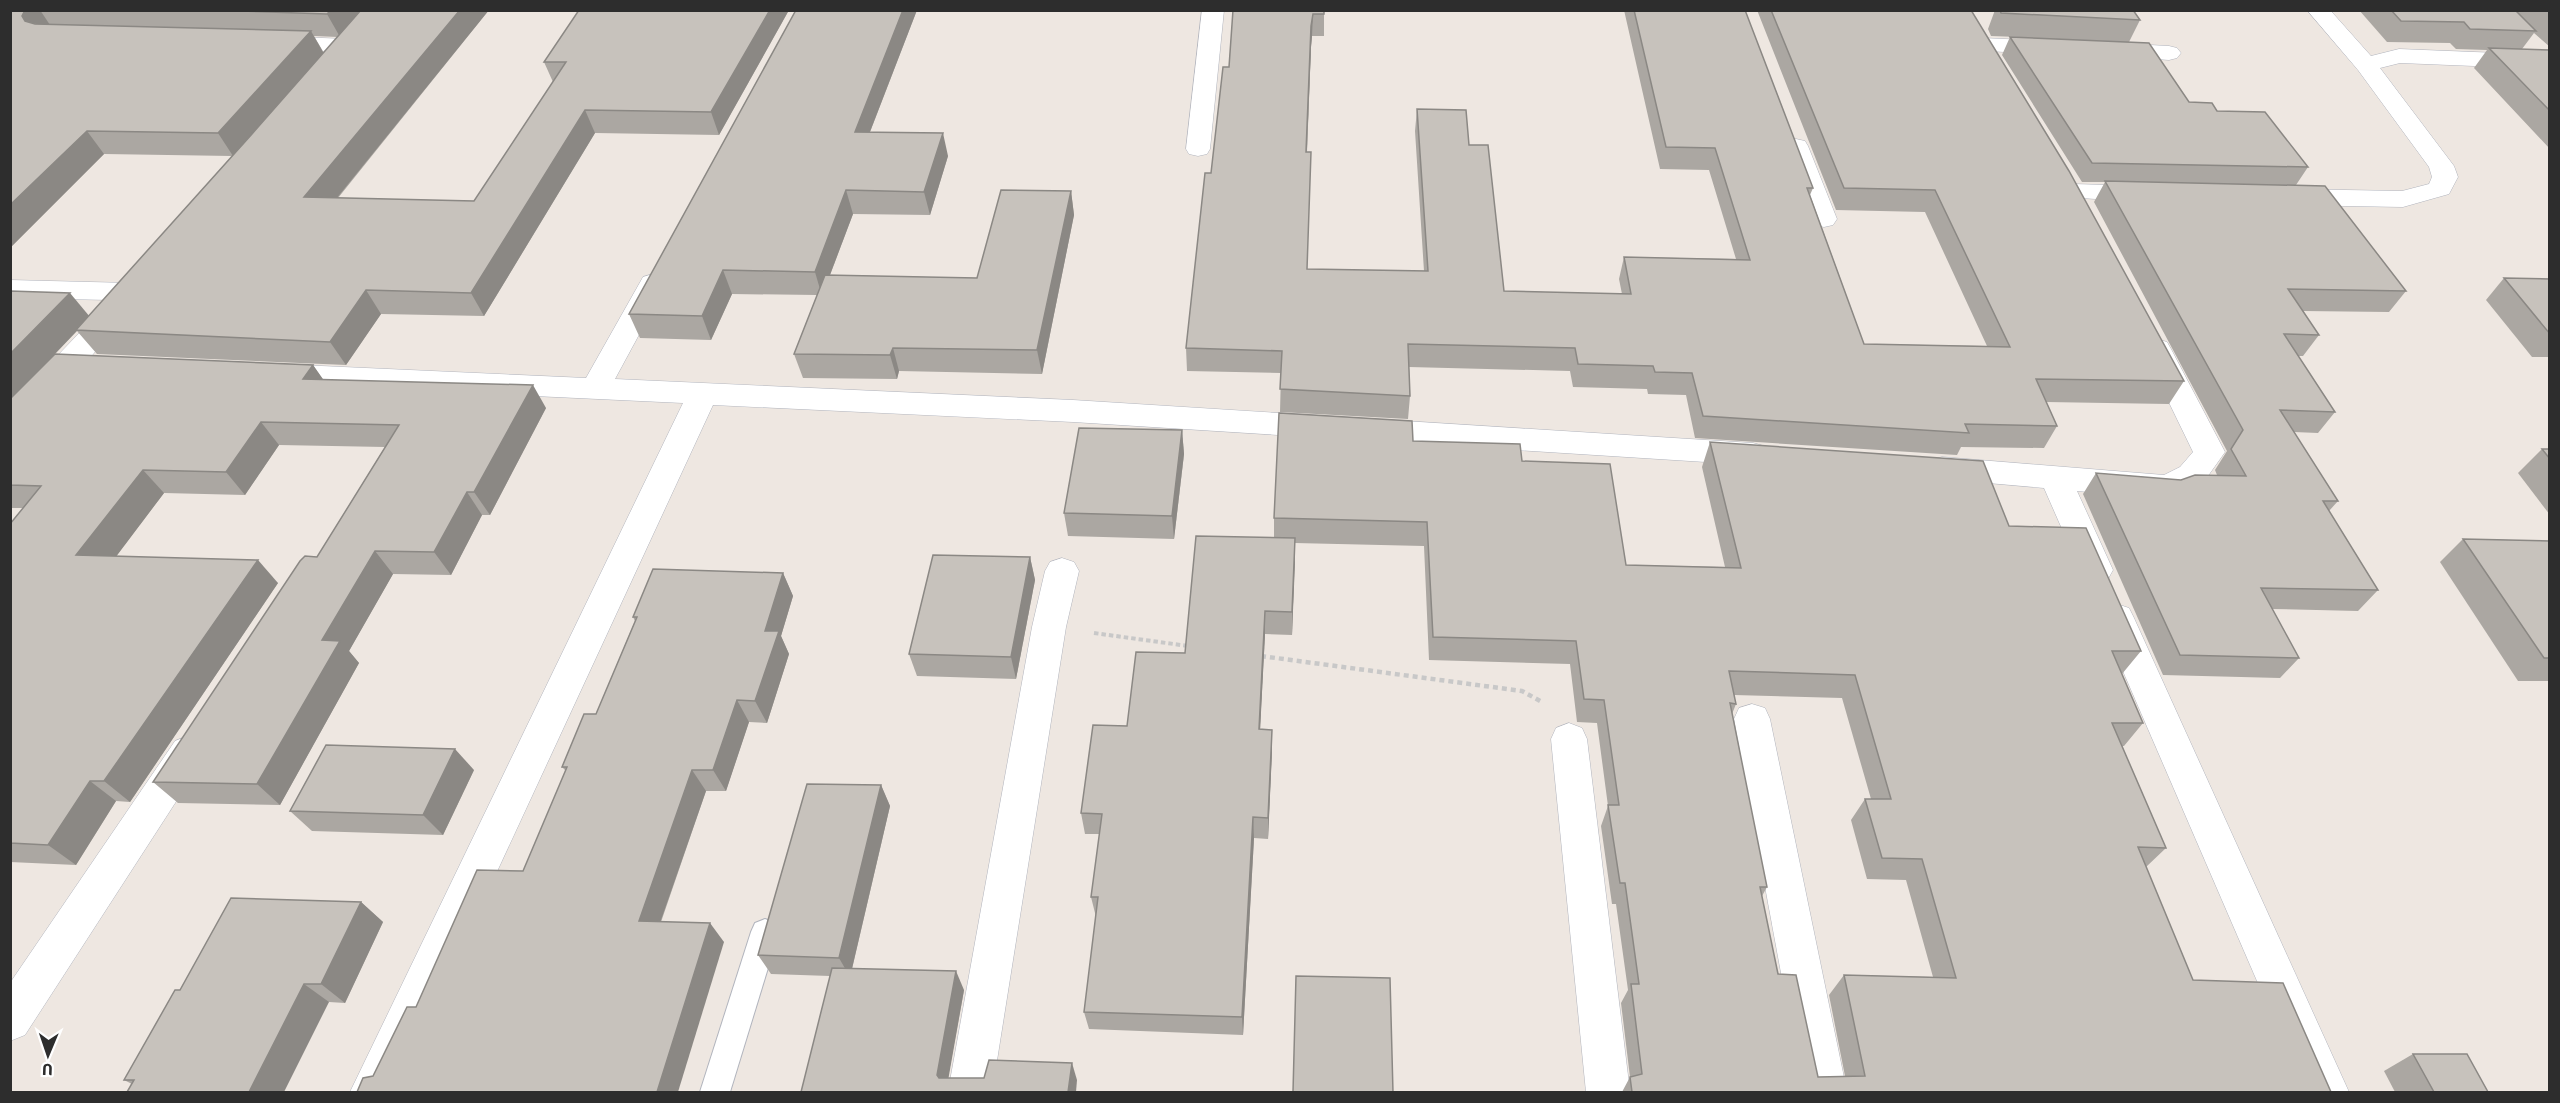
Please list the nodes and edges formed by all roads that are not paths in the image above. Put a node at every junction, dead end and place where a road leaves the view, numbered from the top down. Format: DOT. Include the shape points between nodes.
graph roads {
  1 [pos="1212,10"];
  2 [pos="2318,10"];
  3 [pos="1969,19"];
  4 [pos="2520,35"];
  5 [pos="252,43"];
  6 [pos="1982,45"];
  7 [pos="2347,45"];
  8 [pos="2169,53"];
  9 [pos="2399,56"];
  10 [pos="2547,61"];
  11 [pos="2366,65"];
  12 [pos="324,72"];
  13 [pos="2000,75"];
  14 [pos="1786,120"];
  15 [pos="1198,149"];
  16 [pos="2166,194"];
  17 [pos="2260,197"];
  18 [pos="1824,219"];
  19 [pos="2088,220"];
  20 [pos="662,267"];
  21 [pos="10,288"];
  22 [pos="2147,331"];
  23 [pos="68,365"];
  24 [pos="104,367"];
  25 [pos="246,373"];
  26 [pos="594,390"];
  27 [pos="702,395"];
  28 [pos="10,423"];
  29 [pos="1779,456"];
  30 [pos="1911,466"];
  31 [pos="2054,476"];
  32 [pos="1062,572"];
  33 [pos="1752,718"];
  34 [pos="203,728"];
  35 [pos="1569,739"];
  36 [pos="765,932"];
  37 [pos="10,1020"];
  38 [pos="372,1092"];
  39 [pos="715,1092"];
  40 [pos="970,1092"];
  41 [pos="1608,1092"];
  42 [pos="1826,1092"];
  43 [pos="2327,1092"];
  1 -- 15 [label="street"];
  2 -- 7 [label="street"];
  3 -- 6 [label="street"];
  4 -- 10 [label="street"];
  5 -- 12 [label="street" via="355,37"];
  6 -- 8 [label="street"];
  6 -- 13 [label="street"];
  7 -- 9 [label="street"];
  7 -- 11 [label="street"];
  9 -- 10 [label="street"];
  9 -- 11 [label="street"];
  11 -- 17 [label="street" via="2441,166 2445,177 2440,189 2403,199"];
  14 -- 18 [label="street"];
  16 -- 19 [label="street" via="2067,182"];
  20 -- 26 [label="street"];
  21 -- 23 [label="street" via="138,284"];
  22 -- 31 [label="street" via="2209,453 2199,470 2166,487"];
  23 -- 24 [label="street"];
  23 -- 28 [label="street"];
  25 -- 26 [label="street"];
  26 -- 27 [label="street"];
  27 -- 29 [label="street" via="1072,411"];
  27 -- 38 [label="street"];
  30 -- 31 [label="street"];
  31 -- 43 [label="street"];
  32 -- 40 [label="street" via="1049,627"];
  33 -- 42 [label="street"];
  34 -- 37 [label="street"];
  35 -- 41 [label="street"];
  36 -- 39 [label="lane"];
}
